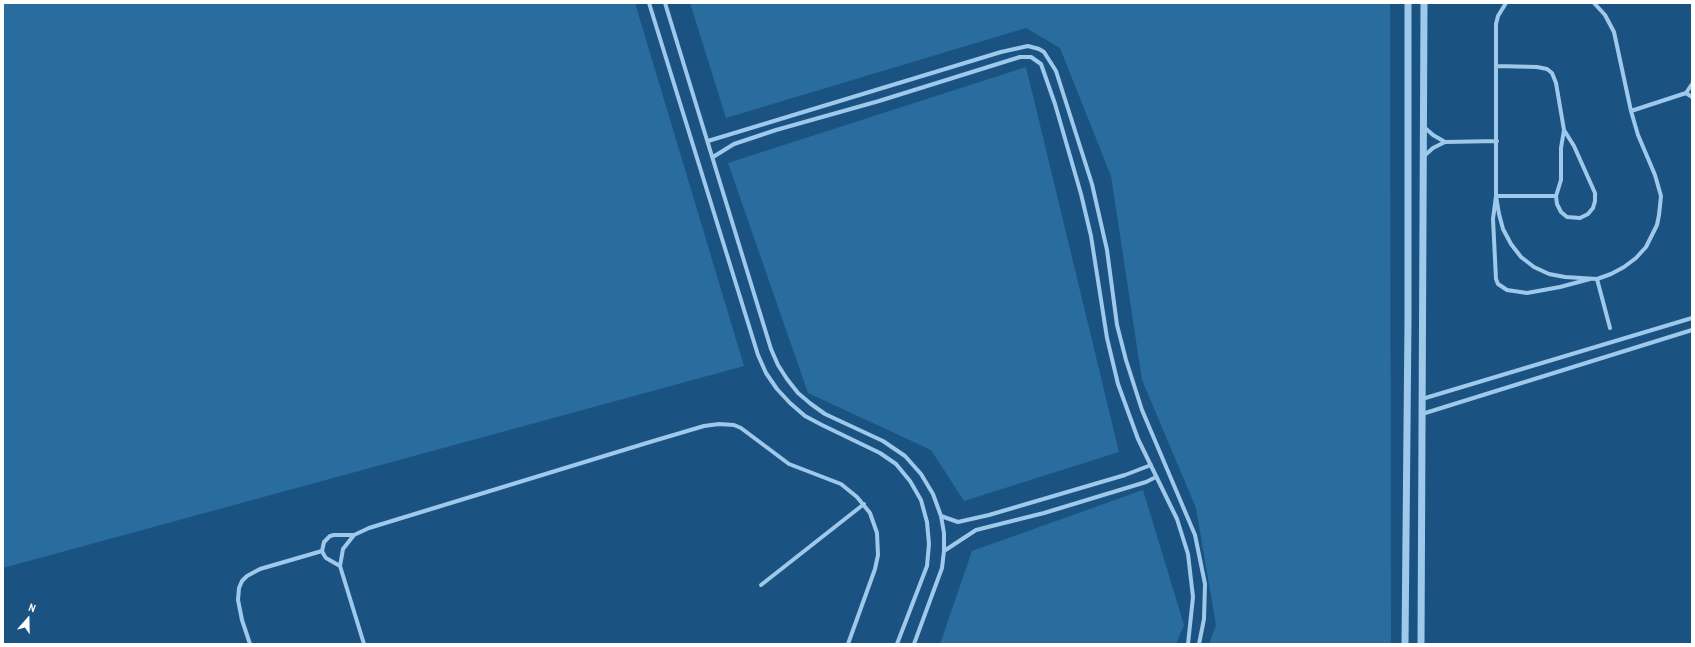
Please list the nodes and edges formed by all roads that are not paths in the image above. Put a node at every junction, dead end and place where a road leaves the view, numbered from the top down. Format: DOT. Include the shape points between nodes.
graph roads {
  1 [pos="649,3"];
  2 [pos="665,3"];
  3 [pos="1408,3"];
  4 [pos="1424,3"];
  5 [pos="1506,3"];
  6 [pos="1594,3"];
  7 [pos="1496,66"];
  8 [pos="1692,84"];
  9 [pos="1686,93"];
  10 [pos="1692,97"];
  11 [pos="1631,111"];
  12 [pos="1423,125"];
  13 [pos="1564,130"];
  14 [pos="708,140"];
  15 [pos="1497,141"];
  16 [pos="1445,142"];
  17 [pos="712,157"];
  18 [pos="1423,158"];
  19 [pos="1496,196"];
  20 [pos="1556,196"];
  21 [pos="1594,279"];
  22 [pos="1692,318"];
  23 [pos="1610,328"];
  24 [pos="1692,330"];
  25 [pos="1422,399"];
  26 [pos="1422,414"];
  27 [pos="1151,464"];
  28 [pos="1156,478"];
  29 [pos="864,504"];
  30 [pos="941,516"];
  31 [pos="354,535"];
  32 [pos="322,551"];
  33 [pos="944,551"];
  34 [pos="340,566"];
  35 [pos="761,586"];
  36 [pos="250,644"];
  37 [pos="364,644"];
  38 [pos="848,644"];
  39 [pos="898,644"];
  40 [pos="914,644"];
  41 [pos="1188,644"];
  42 [pos="1199,644"];
  43 [pos="1405,644"];
  44 [pos="1421,644"];
  1 -- 39 [label="street" via="758,355 766,372 785,399 805,416 880,453 896,464 921,500 929,537 927,566"];
  2 -- 14 [label="street"];
  3 -- 43 [label="street"];
  4 -- 12 [label="street"];
  5 -- 7 [label="street" via="1496,24"];
  6 -- 11 [label="street" via="1605,15 1614,32"];
  7 -- 13 [label="street" via="1537,67 1552,73"];
  7 -- 15 [label="street"];
  8 -- 9 [label="street"];
  9 -- 10 [label="street"];
  9 -- 11 [label="street"];
  11 -- 21 [label="street" via="1638,135 1660,187 1661,206 1653,234 1636,258 1611,274"];
  12 -- 16 [label="street" via="1432,135"];
  12 -- 18 [label="street"];
  13 -- 20 [label="street" via="1561,180"];
  13 -- 20 [label="street" via="1594,190 1595,201 1588,214 1572,218 1560,212"];
  14 -- 17 [label="street"];
  14 -- 42 [label="street" via="1001,52 1028,46 1044,52 1056,71 1092,184 1106,243 1117,324 1126,360 1142,410 1195,535 1205,584 1204,619"];
  15 -- 16 [label="street"];
  15 -- 19 [label="street"];
  16 -- 18 [label="street" via="1433,148"];
  17 -- 27 [label="street" via="734,144 776,130 1020,57 1026,56 1036,60 1041,64 1055,104 1081,194 1091,236 1107,338 1118,384 1138,439"];
  17 -- 30 [label="street" via="771,349 787,380 798,393 825,414 883,441 905,456 921,474 933,494"];
  18 -- 25 [label="street"];
  19 -- 20 [label="street"];
  19 -- 21 [label="street" via="1503,229 1521,257 1549,274"];
  19 -- 21 [label="street" via="1493,219 1494,250 1496,279 1501,287 1513,292 1527,293"];
  21 -- 23 [label="street"];
  22 -- 25 [label="street"];
  24 -- 26 [label="street"];
  25 -- 26 [label="street"];
  26 -- 44 [label="street"];
  27 -- 28 [label="street"];
  27 -- 30 [label="street" via="1125,475 983,516 958,522"];
  28 -- 33 [label="street" via="1051,511 976,530"];
  28 -- 41 [label="street" via="1177,519 1188,554 1193,597"];
  29 -- 31 [label="street" via="841,484 790,464 748,432 734,426 719,424 643,444 369,528"];
  29 -- 35 [label="street"];
  29 -- 38 [label="street" via="874,522 878,555 876,569"];
  30 -- 33 [label="street"];
  31 -- 32 [label="street" via="330,536 324,542"];
  31 -- 34 [label="street" via="343,548"];
  32 -- 34 [label="street" via="326,558"];
  32 -- 36 [label="street" via="260,569 242,581 238,600"];
  33 -- 40 [label="street" via="942,568"];
  34 -- 37 [label="street"];
}
